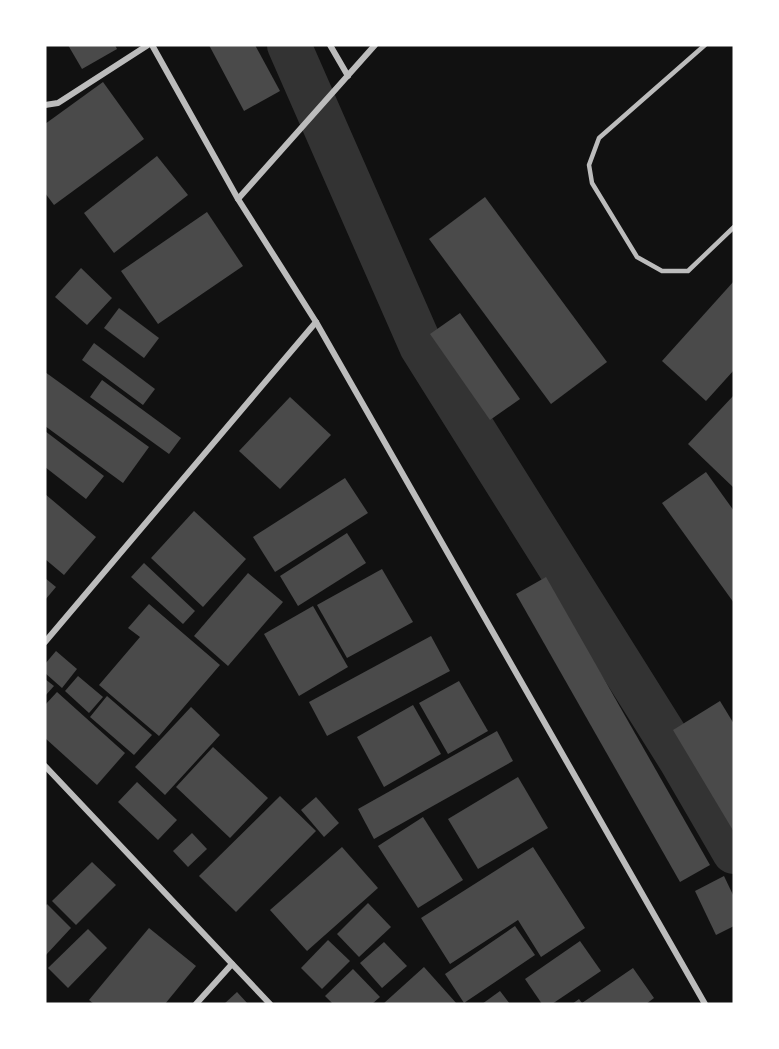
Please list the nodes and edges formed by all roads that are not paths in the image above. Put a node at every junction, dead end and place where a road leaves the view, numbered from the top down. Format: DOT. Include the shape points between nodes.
graph roads {
  1 [pos="150,45"];
  2 [pos="330,45"];
  3 [pos="375,45"];
  4 [pos="705,45"];
  5 [pos="348,76"];
  6 [pos="45,105"];
  7 [pos="238,198"];
  8 [pos="734,227"];
  9 [pos="316,322"];
  10 [pos="45,642"];
  11 [pos="45,766"];
  12 [pos="232,964"];
  13 [pos="196,1004"];
  14 [pos="270,1004"];
  15 [pos="705,1004"];
  1 -- 6 [label="street" via="58,103"];
  1 -- 7 [label="street"];
  2 -- 5 [label="street"];
  3 -- 5 [label="street"];
  4 -- 8 [label="lane" via="599,138 589,165 592,183 637,257 662,271 688,272"];
  5 -- 7 [label="street"];
  7 -- 9 [label="street"];
  9 -- 10 [label="street"];
  9 -- 15 [label="street"];
  11 -- 12 [label="street"];
  12 -- 13 [label="street"];
  12 -- 14 [label="street"];
}
